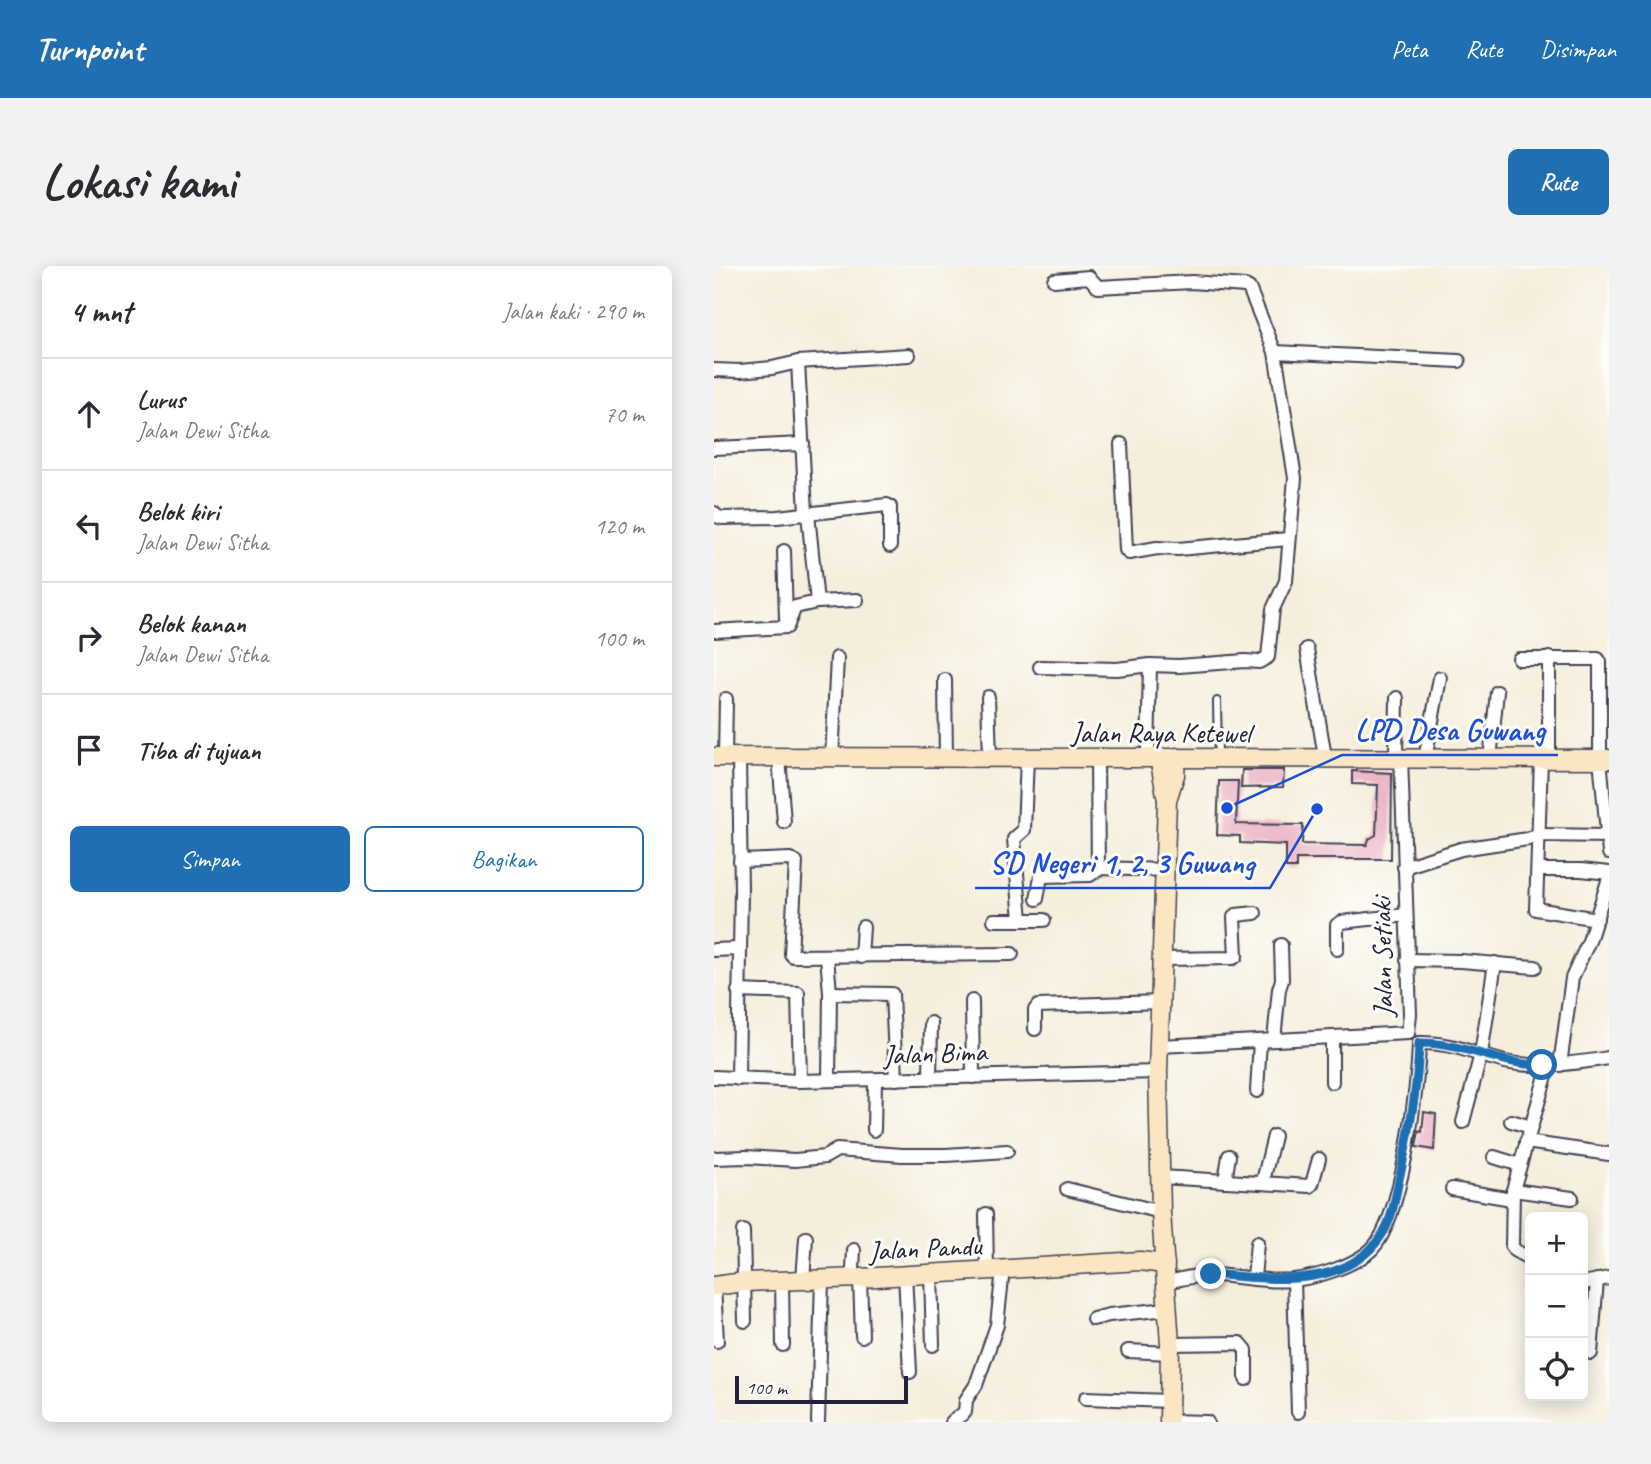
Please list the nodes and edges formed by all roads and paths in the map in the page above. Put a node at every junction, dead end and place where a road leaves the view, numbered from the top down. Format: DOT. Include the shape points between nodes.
graph roads {
  1 [pos="1054,279"];
  2 [pos="1275,352"];
  3 [pos="908,355"];
  4 [pos="798,362"];
  5 [pos="1459,362"];
  6 [pos="714,370"];
  7 [pos="803,444"];
  8 [pos="1121,444"];
  9 [pos="714,448"];
  10 [pos="714,513"];
  11 [pos="807,513"];
  12 [pos="1288,539"];
  13 [pos="890,546"];
  14 [pos="784,551"];
  15 [pos="857,600"];
  16 [pos="817,603"];
  17 [pos="787,627"];
  18 [pos="714,631"];
  19 [pos="1307,649"];
  20 [pos="837,658"];
  21 [pos="1549,658"];
  22 [pos="1519,659"];
  23 [pos="1150,665"];
  24 [pos="1040,667"];
  25 [pos="1440,678"];
  26 [pos="945,680"];
  27 [pos="1497,692"];
  28 [pos="988,697"];
  29 [pos="1397,698"];
  30 [pos="726,699"];
  31 [pos="1217,701"];
  32 [pos="726,757"];
  33 [pos="779,757"];
  34 [pos="1161,757"];
  35 [pos="1218,757"];
  36 [pos="1325,757"];
  37 [pos="1399,757"];
  38 [pos="946,758"];
  39 [pos="990,758"];
  40 [pos="1027,758"];
  41 [pos="832,759"];
  42 [pos="1097,759"];
  43 [pos="1425,759"];
  44 [pos="1490,759"];
  45 [pos="1545,759"];
  46 [pos="1604,759"];
  47 [pos="784,822"];
  48 [pos="1538,835"];
  49 [pos="1608,836"];
  50 [pos="1609,853"];
  51 [pos="740,861"];
  52 [pos="1404,867"];
  53 [pos="1099,868"];
  54 [pos="1165,870"];
  55 [pos="1538,870"];
  56 [pos="1609,876"];
  57 [pos="1037,899"];
  58 [pos="1255,913"];
  59 [pos="1406,915"];
  60 [pos="1597,919"];
  61 [pos="994,920"];
  62 [pos="1021,920"];
  63 [pos="1044,920"];
  64 [pos="863,927"];
  65 [pos="1281,945"];
  66 [pos="739,948"];
  67 [pos="1337,949"];
  68 [pos="714,950"];
  69 [pos="1012,954"];
  70 [pos="827,956"];
  71 [pos="861,957"];
  72 [pos="1162,959"];
  73 [pos="1407,961"];
  74 [pos="1495,963"];
  75 [pos="1535,967"];
  76 [pos="738,991"];
  77 [pos="830,993"];
  78 [pos="972,1001"];
  79 [pos="1161,1002"];
  80 [pos="931,1023"];
  81 [pos="1035,1029"];
  82 [pos="1408,1033"];
  83 [pos="1332,1037"];
  84 [pos="1274,1040"];
  85 [pos="1260,1041"];
  86 [pos="1419,1043"];
  87 [pos="1160,1046"];
  88 [pos="1480,1054"];
  89 [pos="1609,1058"];
  90 [pos="1554,1065"];
  91 [pos="1158,1072"];
  92 [pos="973,1076"];
  93 [pos="714,1077"];
  94 [pos="930,1078"];
  95 [pos="738,1079"];
  96 [pos="896,1079"];
  97 [pos="829,1080"];
  98 [pos="874,1080"];
  99 [pos="800,1081"];
  100 [pos="1332,1082"];
  101 [pos="1257,1091"];
  102 [pos="1511,1121"];
  103 [pos="1463,1122"];
  104 [pos="1531,1127"];
  105 [pos="874,1130"];
  106 [pos="1274,1136"];
  107 [pos="1526,1142"];
  108 [pos="1007,1151"];
  109 [pos="1609,1154"];
  110 [pos="1229,1156"];
  111 [pos="1494,1157"];
  112 [pos="714,1158"];
  113 [pos="1319,1159"];
  114 [pos="1520,1165"];
  115 [pos="1161,1177"];
  116 [pos="1225,1181"];
  117 [pos="1262,1181"];
  118 [pos="1067,1189"];
  119 [pos="1452,1189"];
  120 [pos="1513,1195"];
  121 [pos="1572,1198"];
  122 [pos="1161,1212"];
  123 [pos="986,1214"];
  124 [pos="743,1231"];
  125 [pos="806,1238"];
  126 [pos="1257,1243"];
  127 [pos="854,1250"];
  128 [pos="1525,1256"];
  129 [pos="1165,1264"];
  130 [pos="995,1270"];
  131 [pos="931,1273"];
  132 [pos="856,1274"];
  133 [pos="905,1274"];
  134 [pos="1254,1278"];
  135 [pos="822,1279"];
  136 [pos="1603,1279"];
  137 [pos="782,1280"];
  138 [pos="803,1280"];
  139 [pos="1294,1280"];
  140 [pos="744,1282"];
  141 [pos="714,1286"];
  142 [pos="1168,1309"];
  143 [pos="1093,1319"];
  144 [pos="745,1321"];
  145 [pos="862,1336"];
  146 [pos="717,1341"];
  147 [pos="783,1345"];
  148 [pos="933,1345"];
  149 [pos="1170,1348"];
  150 [pos="1128,1352"];
  151 [pos="1591,1353"];
  152 [pos="910,1372"];
  153 [pos="1246,1379"];
  154 [pos="1086,1398"];
  155 [pos="1169,1401"];
  156 [pos="1298,1412"];
  157 [pos="818,1422"];
  158 [pos="952,1422"];
  159 [pos="1169,1422"];
  160 [pos="1207,1422"];
  1 -- 2 [label="street" via="1089,277 1098,287 1192,282 1245,286 1253,294"];
  2 -- 5 [label="street"];
  2 -- 12 [label="street" via="1295,478"];
  3 -- 4 [label="street"];
  4 -- 6 [label="street" via="772,368"];
  4 -- 7 [label="street"];
  7 -- 9 [label="street"];
  7 -- 11 [label="street"];
  8 -- 12 [label="street" via="1129,553"];
  10 -- 11 [label="street" via="722,518"];
  11 -- 13 [label="street" via="889,506"];
  11 -- 16 [label="street"];
  12 -- 23 [label="street" via="1286,581 1273,609 1268,657 1259,662"];
  14 -- 17 [label="street"];
  15 -- 16 [label="street"];
  16 -- 17 [label="street" via="795,607"];
  17 -- 18 [label="street"];
  19 -- 36 [label="street"];
  20 -- 41 [label="street"];
  21 -- 22 [label="street"];
  21 -- 45 [label="street"];
  21 -- 46 [label="street" via="1600,662"];
  23 -- 24 [label="street"];
  23 -- 34 [label="street"];
  25 -- 43 [label="street"];
  26 -- 38 [label="street"];
  27 -- 44 [label="street"];
  28 -- 39 [label="street"];
  29 -- 37 [label="street, Jalan Setiaki"];
  30 -- 32 [label="street"];
  31 -- 35 [label="lane"];
  32 -- 33 [label="street, Jalan Raya Ketewel"];
  32 -- 51 [label="street"];
  33 -- 41 [label="street, Jalan Raya Ketewel"];
  33 -- 47 [label="street"];
  34 -- 35 [label="street, Jalan Raya Ketewel"];
  34 -- 42 [label="street, Jalan Raya Ketewel"];
  34 -- 54 [label="street" via="1167,800"];
  35 -- 36 [label="street, Jalan Raya Ketewel"];
  36 -- 37 [label="street, Jalan Raya Ketewel"];
  37 -- 43 [label="street, Jalan Raya Ketewel"];
  37 -- 52 [label="street, Jalan Setiaki"];
  38 -- 39 [label="street, Jalan Raya Ketewel"];
  38 -- 41 [label="street, Jalan Raya Ketewel"];
  39 -- 40 [label="street, Jalan Raya Ketewel"];
  40 -- 42 [label="street, Jalan Raya Ketewel"];
  40 -- 62 [label="street" via="1024,830 1014,839"];
  42 -- 53 [label="street"];
  43 -- 44 [label="street, Jalan Raya Ketewel"];
  44 -- 45 [label="street, Jalan Raya Ketewel"];
  45 -- 46 [label="street, Jalan Raya Ketewel"];
  45 -- 48 [label="street"];
  46 -- 49 [label="street"];
  48 -- 49 [label="street"];
  48 -- 52 [label="street" via="1461,849"];
  48 -- 55 [label="street"];
  49 -- 50 [label="street"];
  51 -- 66 [label="street"];
  51 -- 70 [label="street" via="795,860 791,954"];
  52 -- 59 [label="street, Jalan Setiaki"];
  53 -- 54 [label="street"];
  53 -- 57 [label="street" via="1090,875 1041,876"];
  54 -- 72 [label="street"];
  55 -- 56 [label="street" via="1581,870"];
  55 -- 60 [label="street" via="1537,910"];
  56 -- 60 [label="street"];
  58 -- 72 [label="street" via="1234,917 1233,958"];
  59 -- 67 [label="street" via="1342,922 1336,925"];
  59 -- 73 [label="street, Jalan Setiaki"];
  60 -- 90 [label="street" via="1572,978"];
  61 -- 62 [label="street"];
  62 -- 63 [label="street"];
  64 -- 71 [label="street"];
  65 -- 84 [label="street" via="1282,980"];
  66 -- 68 [label="street"];
  66 -- 76 [label="street"];
  69 -- 71 [label="street"];
  70 -- 71 [label="street"];
  70 -- 77 [label="street"];
  72 -- 79 [label="street"];
  73 -- 74 [label="street"];
  73 -- 82 [label="street, Jalan Setiaki"];
  74 -- 75 [label="street"];
  74 -- 88 [label="street"];
  76 -- 95 [label="street"];
  76 -- 99 [label="street" via="798,992"];
  77 -- 96 [label="street" via="892,994"];
  77 -- 97 [label="street"];
  78 -- 92 [label="street"];
  79 -- 81 [label="street" via="1038,1006"];
  79 -- 87 [label="street"];
  80 -- 94 [label="street"];
  82 -- 83 [label="street, Jalan Setiaki"];
  82 -- 86 [label="street"];
  83 -- 84 [label="street, Jalan Setiaki"];
  83 -- 100 [label="street"];
  84 -- 85 [label="street, Jalan Setiaki"];
  85 -- 87 [label="street, Jalan Setiaki"];
  85 -- 101 [label="street"];
  86 -- 88 [label="street" via="1449,1044"];
  86 -- 139 [label="street" via="1406,1148 1385,1230 1372,1249 1351,1263"];
  87 -- 91 [label="street"];
  88 -- 90 [label="street" via="1502,1061"];
  88 -- 103 [label="street"];
  89 -- 90 [label="street"];
  90 -- 104 [label="street"];
  91 -- 92 [label="street, Jalan Bima"];
  91 -- 115 [label="street"];
  92 -- 94 [label="street, Jalan Bima"];
  93 -- 95 [label="street, Jalan Bima"];
  94 -- 96 [label="street, Jalan Bima"];
  95 -- 99 [label="street, Jalan Bima"];
  96 -- 98 [label="street, Jalan Bima"];
  97 -- 98 [label="street, Jalan Bima"];
  97 -- 99 [label="street, Jalan Bima"];
  98 -- 105 [label="street"];
  102 -- 104 [label="street"];
  104 -- 107 [label="street"];
  106 -- 117 [label="street"];
  107 -- 109 [label="street"];
  107 -- 114 [label="street"];
  108 -- 112 [label="street" via="902,1155 837,1150 825,1157 795,1160"];
  110 -- 116 [label="street"];
  111 -- 114 [label="street"];
  113 -- 117 [label="street" via="1311,1185"];
  114 -- 120 [label="street"];
  115 -- 116 [label="street"];
  115 -- 122 [label="street"];
  116 -- 117 [label="street"];
  118 -- 122 [label="street"];
  119 -- 120 [label="street"];
  120 -- 121 [label="street"];
  120 -- 128 [label="street" via="1511,1241 1514,1250"];
  122 -- 129 [label="street"];
  123 -- 130 [label="street"];
  124 -- 140 [label="street"];
  125 -- 138 [label="street"];
  126 -- 134 [label="street"];
  127 -- 132 [label="street"];
  129 -- 130 [label="street, Jalan Pandu" via="1140,1261"];
  129 -- 134 [label="street"];
  129 -- 142 [label="street"];
  130 -- 131 [label="street, Jalan Pandu"];
  130 -- 158 [label="street" via="998,1325 965,1412"];
  131 -- 133 [label="street, Jalan Pandu"];
  131 -- 148 [label="street"];
  132 -- 133 [label="street, Jalan Pandu"];
  132 -- 135 [label="street, Jalan Pandu"];
  132 -- 145 [label="street"];
  133 -- 152 [label="street"];
  134 -- 139 [label="street"];
  135 -- 138 [label="street, Jalan Pandu"];
  135 -- 157 [label="street"];
  136 -- 151 [label="street"];
  137 -- 138 [label="street, Jalan Pandu"];
  137 -- 140 [label="street, Jalan Pandu"];
  137 -- 147 [label="street"];
  139 -- 156 [label="street"];
  140 -- 141 [label="street, Jalan Pandu"];
  140 -- 144 [label="street"];
  141 -- 146 [label="street"];
  142 -- 143 [label="street"];
  142 -- 149 [label="street"];
  149 -- 150 [label="street"];
  149 -- 153 [label="street" via="1240,1343 1246,1350"];
  149 -- 155 [label="street"];
  154 -- 155 [label="street"];
  155 -- 159 [label="street"];
  159 -- 160 [label="street"];
}
